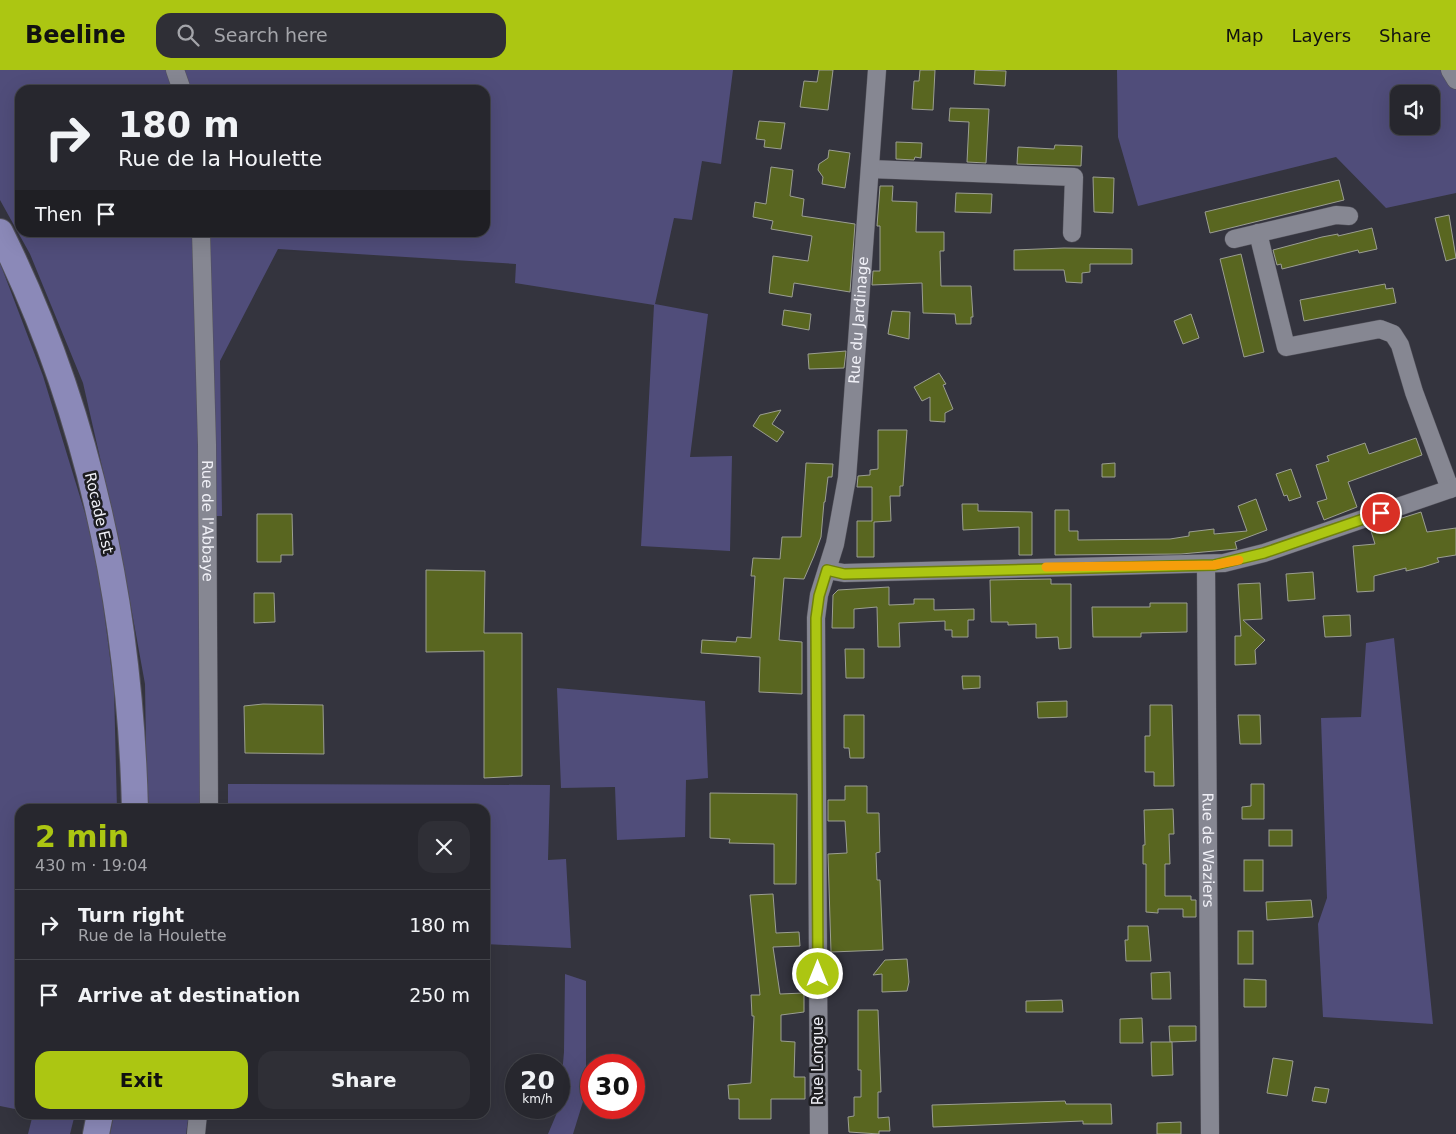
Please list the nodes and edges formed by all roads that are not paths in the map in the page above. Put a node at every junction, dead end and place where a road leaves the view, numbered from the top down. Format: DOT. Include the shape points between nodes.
graph roads {
  1 [pos="175,70"];
  2 [pos="877,70"];
  3 [pos="1450,70"];
  4 [pos="1456,80"];
  5 [pos="180,85"];
  6 [pos="870,169"];
  7 [pos="1349,216"];
  8 [pos="0,232"];
  9 [pos="1072,233"];
  10 [pos="1258,233"];
  11 [pos="201,237"];
  12 [pos="1234,239"];
  13 [pos="1453,488"];
  14 [pos="1206,565"];
  15 [pos="827,570"];
  16 [pos="135,804"];
  17 [pos="209,804"];
  18 [pos="99,1119"];
  19 [pos="198,1119"];
  20 [pos="96,1134"];
  21 [pos="196,1134"];
  22 [pos="819,1134"];
  23 [pos="1210,1134"];
  1 -- 5 [label="street"];
  2 -- 6 [label="street, Rue du Jardinage"];
  3 -- 4 [label="street"];
  6 -- 9 [label="street" via="1074,177"];
  6 -- 15 [label="street, Rue du Jardinage" via="847,478"];
  7 -- 10 [label="street" via="1336,215"];
  8 -- 16 [label="main road, Rocade Est" via="48,341 99,507 127,672"];
  10 -- 12 [label="street"];
  10 -- 13 [label="street" via="1286,347 1380,329 1393,334 1400,345 1414,392"];
  11 -- 17 [label="street, Rue de l'Abbaye" via="207,445"];
  13 -- 14 [label="street" via="1264,553"];
  14 -- 15 [label="street" via="844,574"];
  14 -- 23 [label="street, Rue de Waziers"];
  15 -- 22 [label="street, Rue Longue" via="819,596 816,634"];
  18 -- 20 [label="main road"];
  19 -- 21 [label="street"];
}
